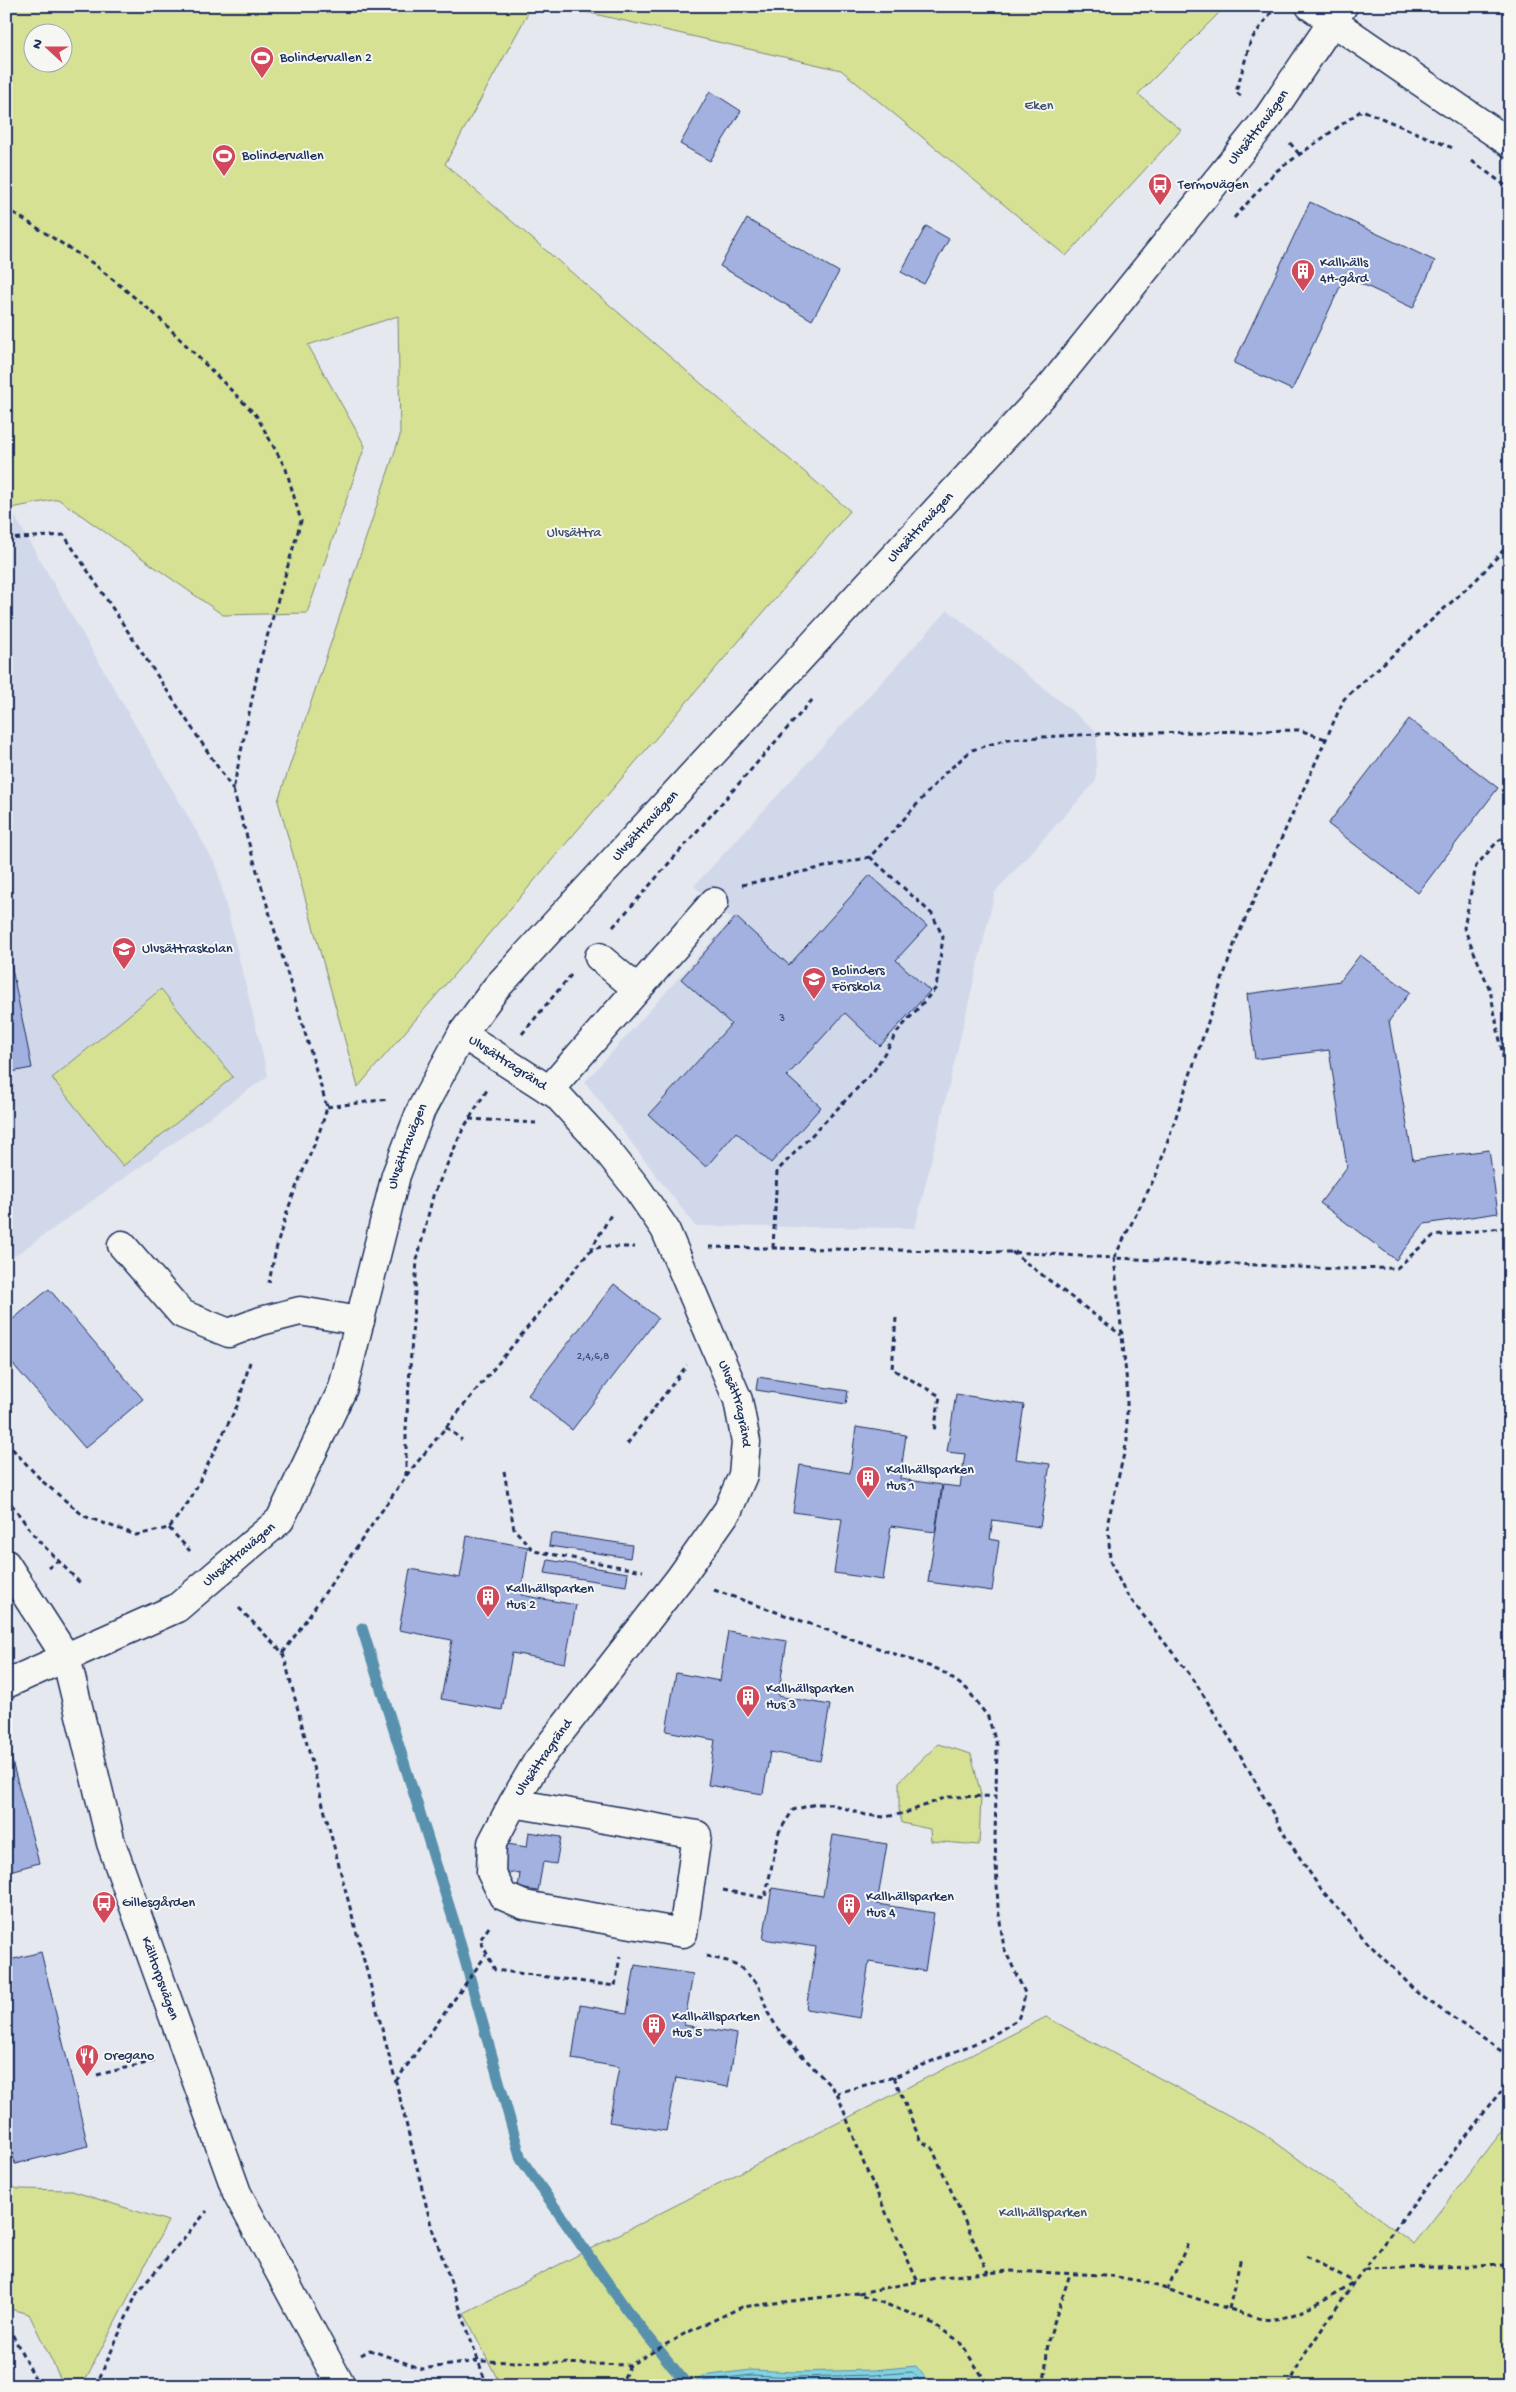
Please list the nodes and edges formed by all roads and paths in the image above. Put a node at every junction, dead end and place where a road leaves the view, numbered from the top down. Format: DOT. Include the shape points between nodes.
graph roads {
  1 [pos="1310,6"];
  2 [pos="1338,15"];
  3 [pos="1510,143"];
  4 [pos="1462,154"];
  5 [pos="1470,160"];
  6 [pos="1510,189"];
  7 [pos="6,208"];
  8 [pos="1229,224"];
  9 [pos="6,539"];
  10 [pos="1510,543"];
  11 [pos="817,694"];
  12 [pos="1326,739"];
  13 [pos="233,790"];
  14 [pos="1510,834"];
  15 [pos="870,857"];
  16 [pos="714,902"];
  17 [pos="604,945"];
  18 [pos="575,970"];
  19 [pos="637,989"];
  20 [pos="462,1034"];
  21 [pos="505,1061"];
  22 [pos="549,1090"];
  23 [pos="392,1099"];
  24 [pos="327,1107"];
  25 [pos="469,1119"];
  26 [pos="538,1123"];
  27 [pos="1510,1125"];
  28 [pos="616,1205"];
  29 [pos="1510,1227"];
  30 [pos="122,1245"];
  31 [pos="672,1247"];
  32 [pos="773,1248"];
  33 [pos="590,1251"];
  34 [pos="1012,1252"];
  35 [pos="1114,1258"];
  36 [pos="896,1318"];
  37 [pos="261,1321"];
  38 [pos="360,1321"];
  39 [pos="710,1334"];
  40 [pos="1121,1335"];
  41 [pos="446,1427"];
  42 [pos="934,1431"];
  43 [pos="462,1440"];
  44 [pos="6,1442"];
  45 [pos="627,1444"];
  46 [pos="504,1470"];
  47 [pos="406,1476"];
  48 [pos="6,1497"];
  49 [pos="168,1528"];
  50 [pos="194,1555"];
  51 [pos="58,1561"];
  52 [pos="6,1564"];
  53 [pos="48,1567"];
  54 [pos="680,1578"];
  55 [pos="80,1583"];
  56 [pos="239,1608"];
  57 [pos="282,1653"];
  58 [pos="66,1657"];
  59 [pos="6,1684"];
  60 [pos="996,1796"];
  61 [pos="513,1803"];
  62 [pos="690,1884"];
  63 [pos="508,1898"];
  64 [pos="626,1923"];
  65 [pos="683,1933"];
  66 [pos="486,1955"];
  67 [pos="1510,2057"];
  68 [pos="159,2060"];
  69 [pos="97,2075"];
  70 [pos="894,2077"];
  71 [pos="1510,2079"];
  72 [pos="396,2082"];
  73 [pos="837,2093"];
  74 [pos="210,2208"];
  75 [pos="1189,2241"];
  76 [pos="1306,2256"];
  77 [pos="1241,2257"];
  78 [pos="1510,2267"];
  79 [pos="1365,2269"];
  80 [pos="988,2273"];
  81 [pos="1070,2274"];
  82 [pos="918,2282"];
  83 [pos="1354,2282"];
  84 [pos="1167,2290"];
  85 [pos="857,2294"];
  86 [pos="1229,2309"];
  87 [pos="6,2329"];
  88 [pos="370,2350"];
  89 [pos="478,2361"];
  90 [pos="630,2365"];
  91 [pos="39,2386"];
  92 [pos="96,2386"];
  93 [pos="341,2386"];
  94 [pos="487,2386"];
  95 [pos="620,2386"];
  96 [pos="989,2386"];
  97 [pos="1044,2386"];
  98 [pos="1289,2386"];
  1 -- 2 [label="street"];
  2 -- 3 [label="street"];
  2 -- 20 [label="street, Ulvsättravägen" via="1269,116 1052,385 496,988"];
  4 -- 8 [label="path" via="1362,110 1275,172"];
  5 -- 6 [label="path"];
  7 -- 13 [label="path" via="94,264 157,316 256,415 286,469 301,521 260,661"];
  9 -- 13 [label="path" via="64,534"];
  10 -- 12 [label="path" via="1476,580 1344,699"];
  11 -- 17 [label="path"];
  12 -- 15 [label="path" via="1299,730 1008,739 972,750 945,773"];
  12 -- 35 [label="path" via="1235,942 1157,1173"];
  13 -- 24 [label="path"];
  14 -- 27 [label="path" via="1498,841 1476,866 1464,928 1490,990 1504,1066"];
  15 -- 16 [label="path" via="740,885"];
  15 -- 32 [label="path" via="932,914 944,937 936,988 898,1031 873,1072 776,1171"];
  16 -- 19 [label="street"];
  17 -- 19 [label="street"];
  18 -- 21 [label="path" via="528,1025"];
  19 -- 22 [label="street"];
  20 -- 21 [label="street, Ulvsättragränd"];
  20 -- 38 [label="street, Ulvsättravägen" via="421,1110 396,1175"];
  21 -- 22 [label="street, Ulvsättragränd"];
  21 -- 25 [label="path"];
  22 -- 31 [label="street, Ulvsättragränd" via="596,1137 625,1172 665,1229"];
  23 -- 24 [label="path"];
  24 -- 37 [label="path" via="277,1241"];
  25 -- 26 [label="path"];
  25 -- 47 [label="path" via="433,1196 417,1260"];
  28 -- 33 [label="path"];
  29 -- 35 [label="path" via="1433,1236 1397,1268 1338,1269"];
  30 -- 37 [label="street" via="182,1314 229,1333"];
  31 -- 32 [label="path"];
  31 -- 33 [label="path" via="600,1247"];
  31 -- 39 [label="street, Ulvsättragränd"];
  32 -- 34 [label="path"];
  33 -- 41 [label="path"];
  34 -- 35 [label="path"];
  34 -- 40 [label="path"];
  35 -- 40 [label="path"];
  36 -- 42 [label="path" via="892,1368 940,1396"];
  37 -- 38 [label="street" via="300,1311"];
  37 -- 49 [label="path" via="238,1404 190,1500"];
  38 -- 58 [label="street, Ulvsättravägen" via="343,1388 280,1520 177,1608"];
  39 -- 45 [label="path"];
  39 -- 54 [label="street, Ulvsättragränd" via="738,1400 746,1442 743,1475 728,1510"];
  40 -- 67 [label="path" via="1127,1384 1127,1441 1108,1521 1110,1561 1125,1592 1194,1680 1286,1837 1320,1888 1367,1942 1420,1995"];
  41 -- 43 [label="path"];
  41 -- 47 [label="path"];
  44 -- 49 [label="path" via="42,1481 84,1516 136,1535"];
  46 -- 54 [label="path" via="514,1529 534,1551"];
  47 -- 57 [label="path"];
  48 -- 51 [label="path" via="36,1539"];
  49 -- 50 [label="path"];
  51 -- 53 [label="path"];
  51 -- 55 [label="path"];
  52 -- 58 [label="street, Källtorpsvägen"];
  54 -- 60 [label="path" via="940,1670 967,1689 988,1717 997,1746"];
  54 -- 61 [label="street, Ulvsättragränd" via="537,1762"];
  56 -- 57 [label="path"];
  57 -- 72 [label="path"];
  58 -- 59 [label="street, Ulvsättravägen"];
  58 -- 93 [label="street, Källtorpsvägen" via="111,1843 222,2155 237,2193"];
  60 -- 62 [label="path" via="947,1797 885,1817 866,1815 831,1804 793,1810 779,1832 765,1898"];
  60 -- 70 [label="path" via="998,1908 1004,1948 1025,1993 1023,2006 1018,2019 990,2037"];
  61 -- 62 [label="street, Ulvsättragränd" via="698,1835"];
  61 -- 63 [label="street, Ulvsättragränd" via="492,1843 491,1872 503,1896"];
  62 -- 65 [label="street, Ulvsättragränd"];
  63 -- 64 [label="street" via="524,1905"];
  63 -- 66 [label="path" via="480,1940"];
  64 -- 65 [label="street"];
  64 -- 66 [label="path" via="616,1986 495,1970"];
  65 -- 73 [label="path" via="705,1956 727,1960 758,1984 768,2013 780,2032"];
  66 -- 72 [label="path"];
  68 -- 69 [label="path"];
  70 -- 73 [label="path"];
  70 -- 80 [label="path" via="920,2140 932,2148"];
  71 -- 79 [label="path"];
  72 -- 89 [label="path" via="431,2225"];
  73 -- 82 [label="path" via="866,2169"];
  74 -- 92 [label="path" via="138,2293"];
  75 -- 84 [label="path"];
  76 -- 83 [label="path"];
  77 -- 86 [label="path"];
  78 -- 79 [label="path"];
  79 -- 83 [label="path"];
  80 -- 81 [label="path"];
  80 -- 82 [label="path"];
  81 -- 84 [label="path" via="1104,2275"];
  81 -- 97 [label="path" via="1048,2341"];
  82 -- 85 [label="path"];
  83 -- 86 [label="path" via="1274,2321"];
  83 -- 98 [label="path" via="1302,2360"];
  84 -- 86 [label="path"];
  85 -- 90 [label="path" via="742,2307 684,2334"];
  85 -- 96 [label="path" via="927,2320 959,2341"];
  87 -- 91 [label="path" via="11,2332"];
  88 -- 89 [label="path" via="422,2369"];
  89 -- 90 [label="path"];
  89 -- 94 [label="path"];
  90 -- 95 [label="path"];
}
